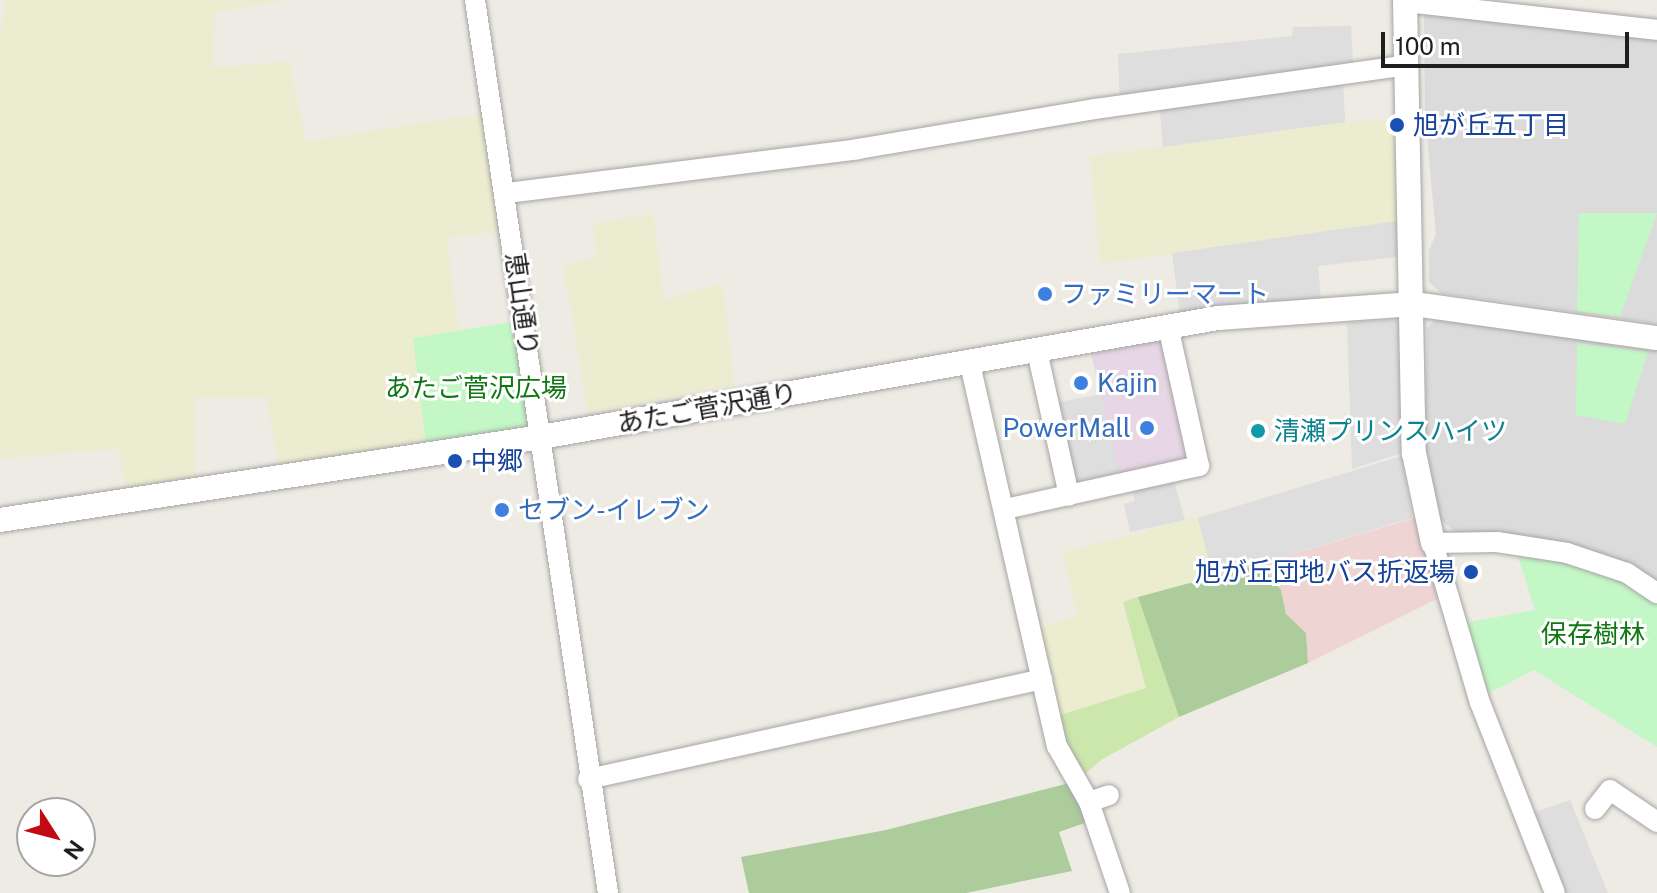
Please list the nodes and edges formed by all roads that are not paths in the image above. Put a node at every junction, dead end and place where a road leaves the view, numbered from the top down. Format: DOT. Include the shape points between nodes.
graph roads {
  1 [pos="475,0"];
  2 [pos="1405,1"];
  3 [pos="1657,30"];
  4 [pos="1408,65"];
  5 [pos="507,193"];
  6 [pos="1414,304"];
  7 [pos="1168,326"];
  8 [pos="1657,338"];
  9 [pos="1037,351"];
  10 [pos="970,364"];
  11 [pos="541,437"];
  12 [pos="1069,495"];
  13 [pos="1005,509"];
  14 [pos="0,520"];
  15 [pos="1433,543"];
  16 [pos="1657,593"];
  17 [pos="1042,679"];
  18 [pos="588,779"];
  19 [pos="1595,809"];
  20 [pos="1657,822"];
  21 [pos="608,893"];
  22 [pos="1120,893"];
  23 [pos="1555,893"];
  1 -- 5 [label="street, 恵山通り"];
  2 -- 3 [label="street"];
  2 -- 4 [label="street"];
  4 -- 5 [label="street" via="858,149"];
  4 -- 6 [label="street"];
  5 -- 11 [label="street, 恵山通り"];
  6 -- 7 [label="street, あたご菅沢通り"];
  6 -- 8 [label="street, あたご菅沢通り"];
  6 -- 15 [label="street" via="1414,453"];
  7 -- 9 [label="street, あたご菅沢通り"];
  7 -- 12 [label="street" via="1199,466"];
  9 -- 10 [label="street, あたご菅沢通り"];
  9 -- 12 [label="street"];
  10 -- 11 [label="street, あたご菅沢通り"];
  10 -- 13 [label="street"];
  11 -- 14 [label="street, あたご菅沢通り"];
  11 -- 18 [label="street, 恵山通り"];
  12 -- 13 [label="street"];
  13 -- 17 [label="street"];
  15 -- 16 [label="street" via="1497,542 1567,553 1627,573"];
  15 -- 23 [label="street" via="1480,703"];
  17 -- 18 [label="street"];
  17 -- 22 [label="street" via="1057,746 1099,798"];
  18 -- 21 [label="street, 恵山通り"];
  19 -- 20 [label="street" via="1610,790"];
}
